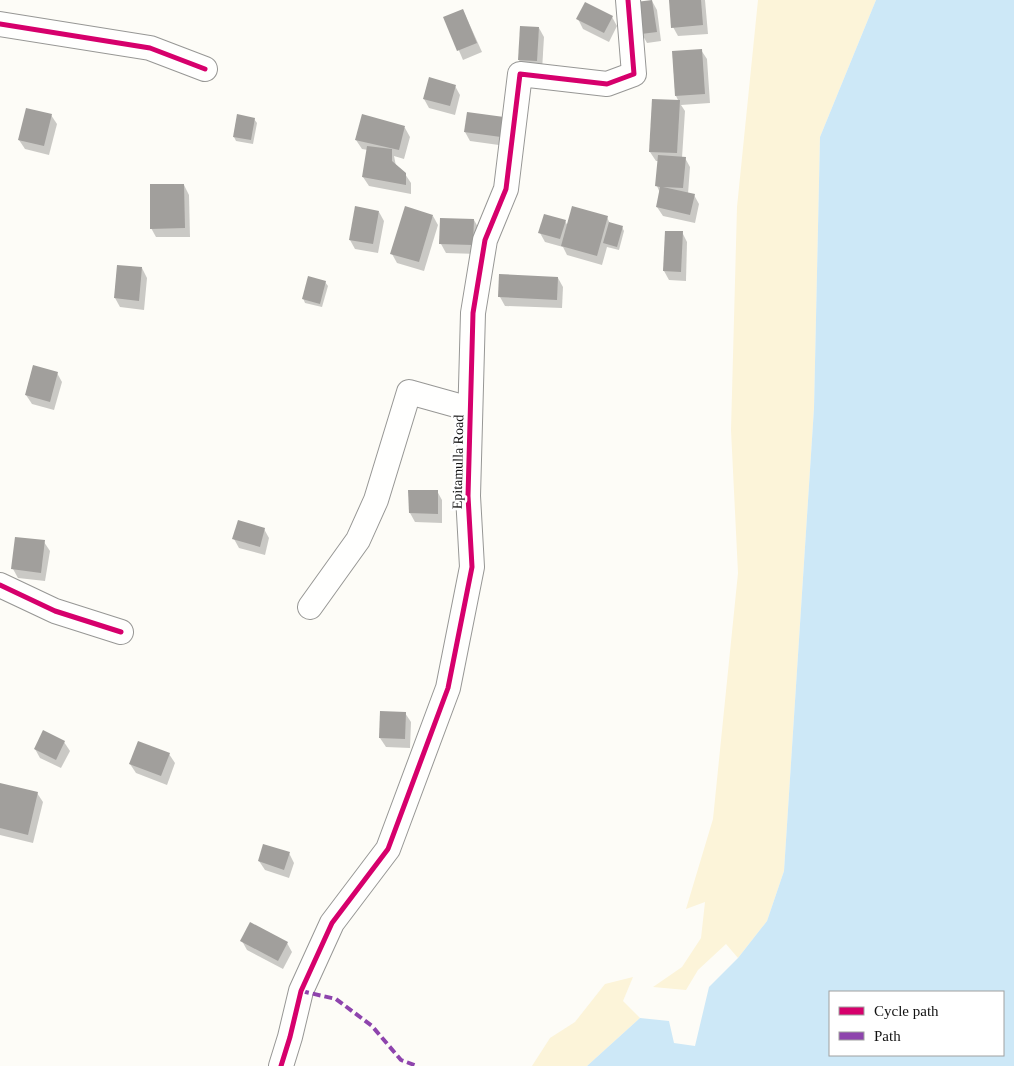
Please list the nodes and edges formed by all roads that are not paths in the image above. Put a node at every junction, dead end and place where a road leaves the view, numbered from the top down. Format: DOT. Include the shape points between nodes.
graph roads {
  1 [pos="628,0"];
  2 [pos="0,24"];
  3 [pos="205,68"];
  4 [pos="470,409"];
  5 [pos="0,585"];
  6 [pos="310,607"];
  7 [pos="121,632"];
  8 [pos="281,1066"];
  1 -- 4 [label="street, Epitamulla Road" via="634,74 607,84 520,74 506,189 485,240 473,313"];
  2 -- 3 [label="street" via="150,48"];
  4 -- 6 [label="street" via="409,392 376,500 358,540"];
  4 -- 8 [label="street, Epitamulla Road" via="468,496 472,567 448,688 388,849 332,923 301,991"];
  5 -- 7 [label="street" via="55,611"];
}
